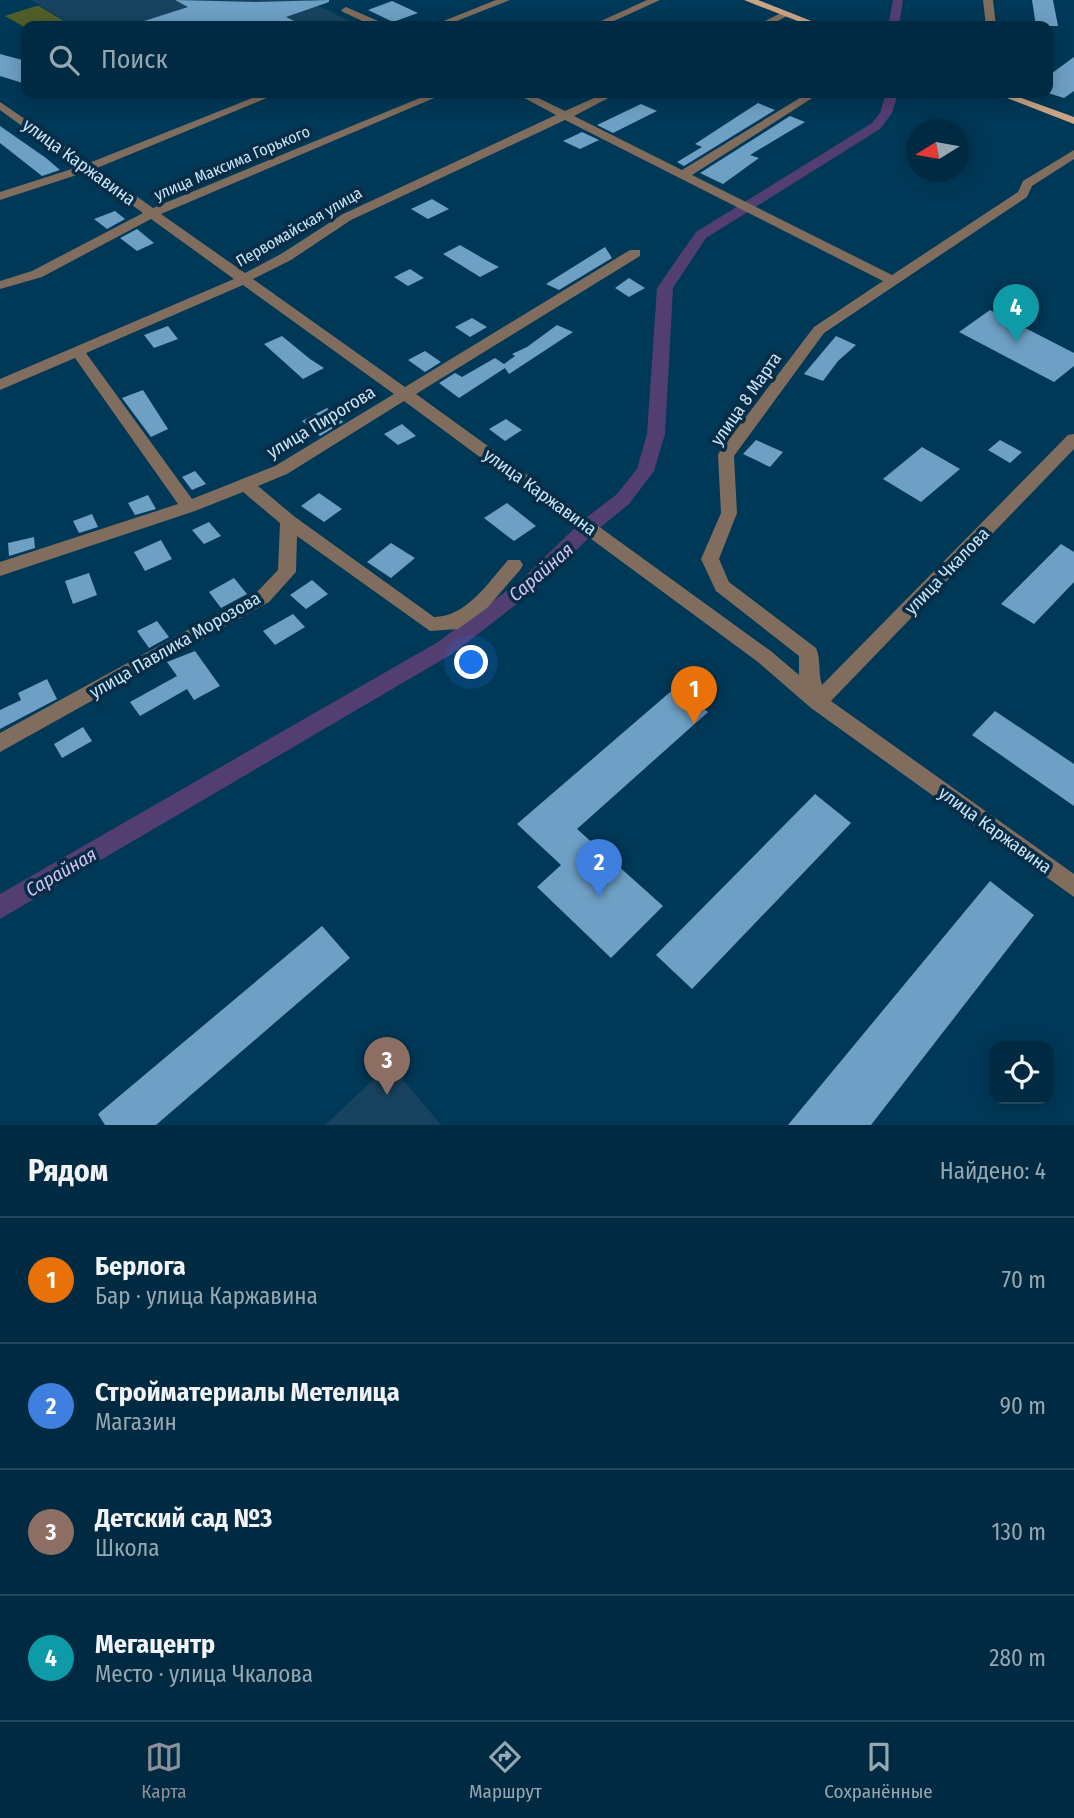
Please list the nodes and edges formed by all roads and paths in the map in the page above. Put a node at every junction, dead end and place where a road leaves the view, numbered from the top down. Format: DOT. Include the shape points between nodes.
graph roads {
  1 [pos="505,0"];
  2 [pos="655,0"];
  3 [pos="749,0"];
  4 [pos="988,0"];
  5 [pos="346,10"];
  6 [pos="786,14"];
  7 [pos="371,21"];
  8 [pos="449,21"];
  9 [pos="607,21"];
  10 [pos="771,21"];
  11 [pos="805,21"];
  12 [pos="990,21"];
  13 [pos="262,98"];
  14 [pos="429,98"];
  15 [pos="530,98"];
  16 [pos="602,98"];
  17 [pos="807,98"];
  18 [pos="1014,98"];
  19 [pos="0,105"];
  20 [pos="563,115"];
  21 [pos="1074,121"];
  22 [pos="1074,154"];
  23 [pos="88,169"];
  24 [pos="687,176"];
  25 [pos="0,196"];
  26 [pos="152,215"];
  27 [pos="635,253"];
  28 [pos="891,279"];
  29 [pos="242,280"];
  30 [pos="0,285"];
  31 [pos="79,353"];
  32 [pos="0,386"];
  33 [pos="404,394"];
  34 [pos="1074,439"];
  35 [pos="245,484"];
  36 [pos="189,506"];
  37 [pos="289,521"];
  38 [pos="514,565"];
  39 [pos="0,569"];
  40 [pos="818,702"];
  41 [pos="0,743"];
  42 [pos="1074,887"];
  1 -- 8 [label="street"];
  2 -- 9 [label="street"];
  3 -- 6 [label="main road"];
  4 -- 12 [label="street"];
  5 -- 7 [label="street"];
  6 -- 10 [label="street"];
  6 -- 11 [label="main road"];
  13 -- 23 [label="street"];
  14 -- 26 [label="street, улица Максима Горького"];
  15 -- 20 [label="street"];
  16 -- 20 [label="street, Первомайская улица"];
  17 -- 24 [label="street"];
  18 -- 21 [label="main road"];
  19 -- 23 [label="street, улица Каржавина"];
  20 -- 24 [label="street"];
  20 -- 29 [label="street, Первомайская улица" via="347,217"];
  22 -- 28 [label="street, улица 8 Марта" via="1027,184 1023,194"];
  23 -- 25 [label="street"];
  23 -- 26 [label="street, улица Каржавина"];
  24 -- 28 [label="street"];
  26 -- 29 [label="street, улица Каржавина"];
  26 -- 30 [label="street, улица Максима Горького" via="37,274"];
  27 -- 33 [label="street, улица Пирогова"];
  28 -- 40 [label="street, улица 8 Марта" via="819,330 726,455 729,513 710,559 722,586 809,653 808,672"];
  29 -- 31 [label="street, Первомайская улица"];
  29 -- 33 [label="street, улица Каржавина"];
  31 -- 32 [label="street, Первомайская улица"];
  31 -- 36 [label="street"];
  33 -- 35 [label="street, улица Пирогова" via="281,470"];
  33 -- 40 [label="street, улица Каржавина" via="765,657"];
  34 -- 40 [label="street, улица Чкалова"];
  35 -- 36 [label="street, улица Пирогова"];
  35 -- 37 [label="street"];
  36 -- 39 [label="street, улица Пирогова"];
  37 -- 38 [label="street" via="430,624 452,624"];
  37 -- 41 [label="street, улица Павлика Морозова" via="287,572 263,597"];
  40 -- 42 [label="street, улица Каржавина"];
}
